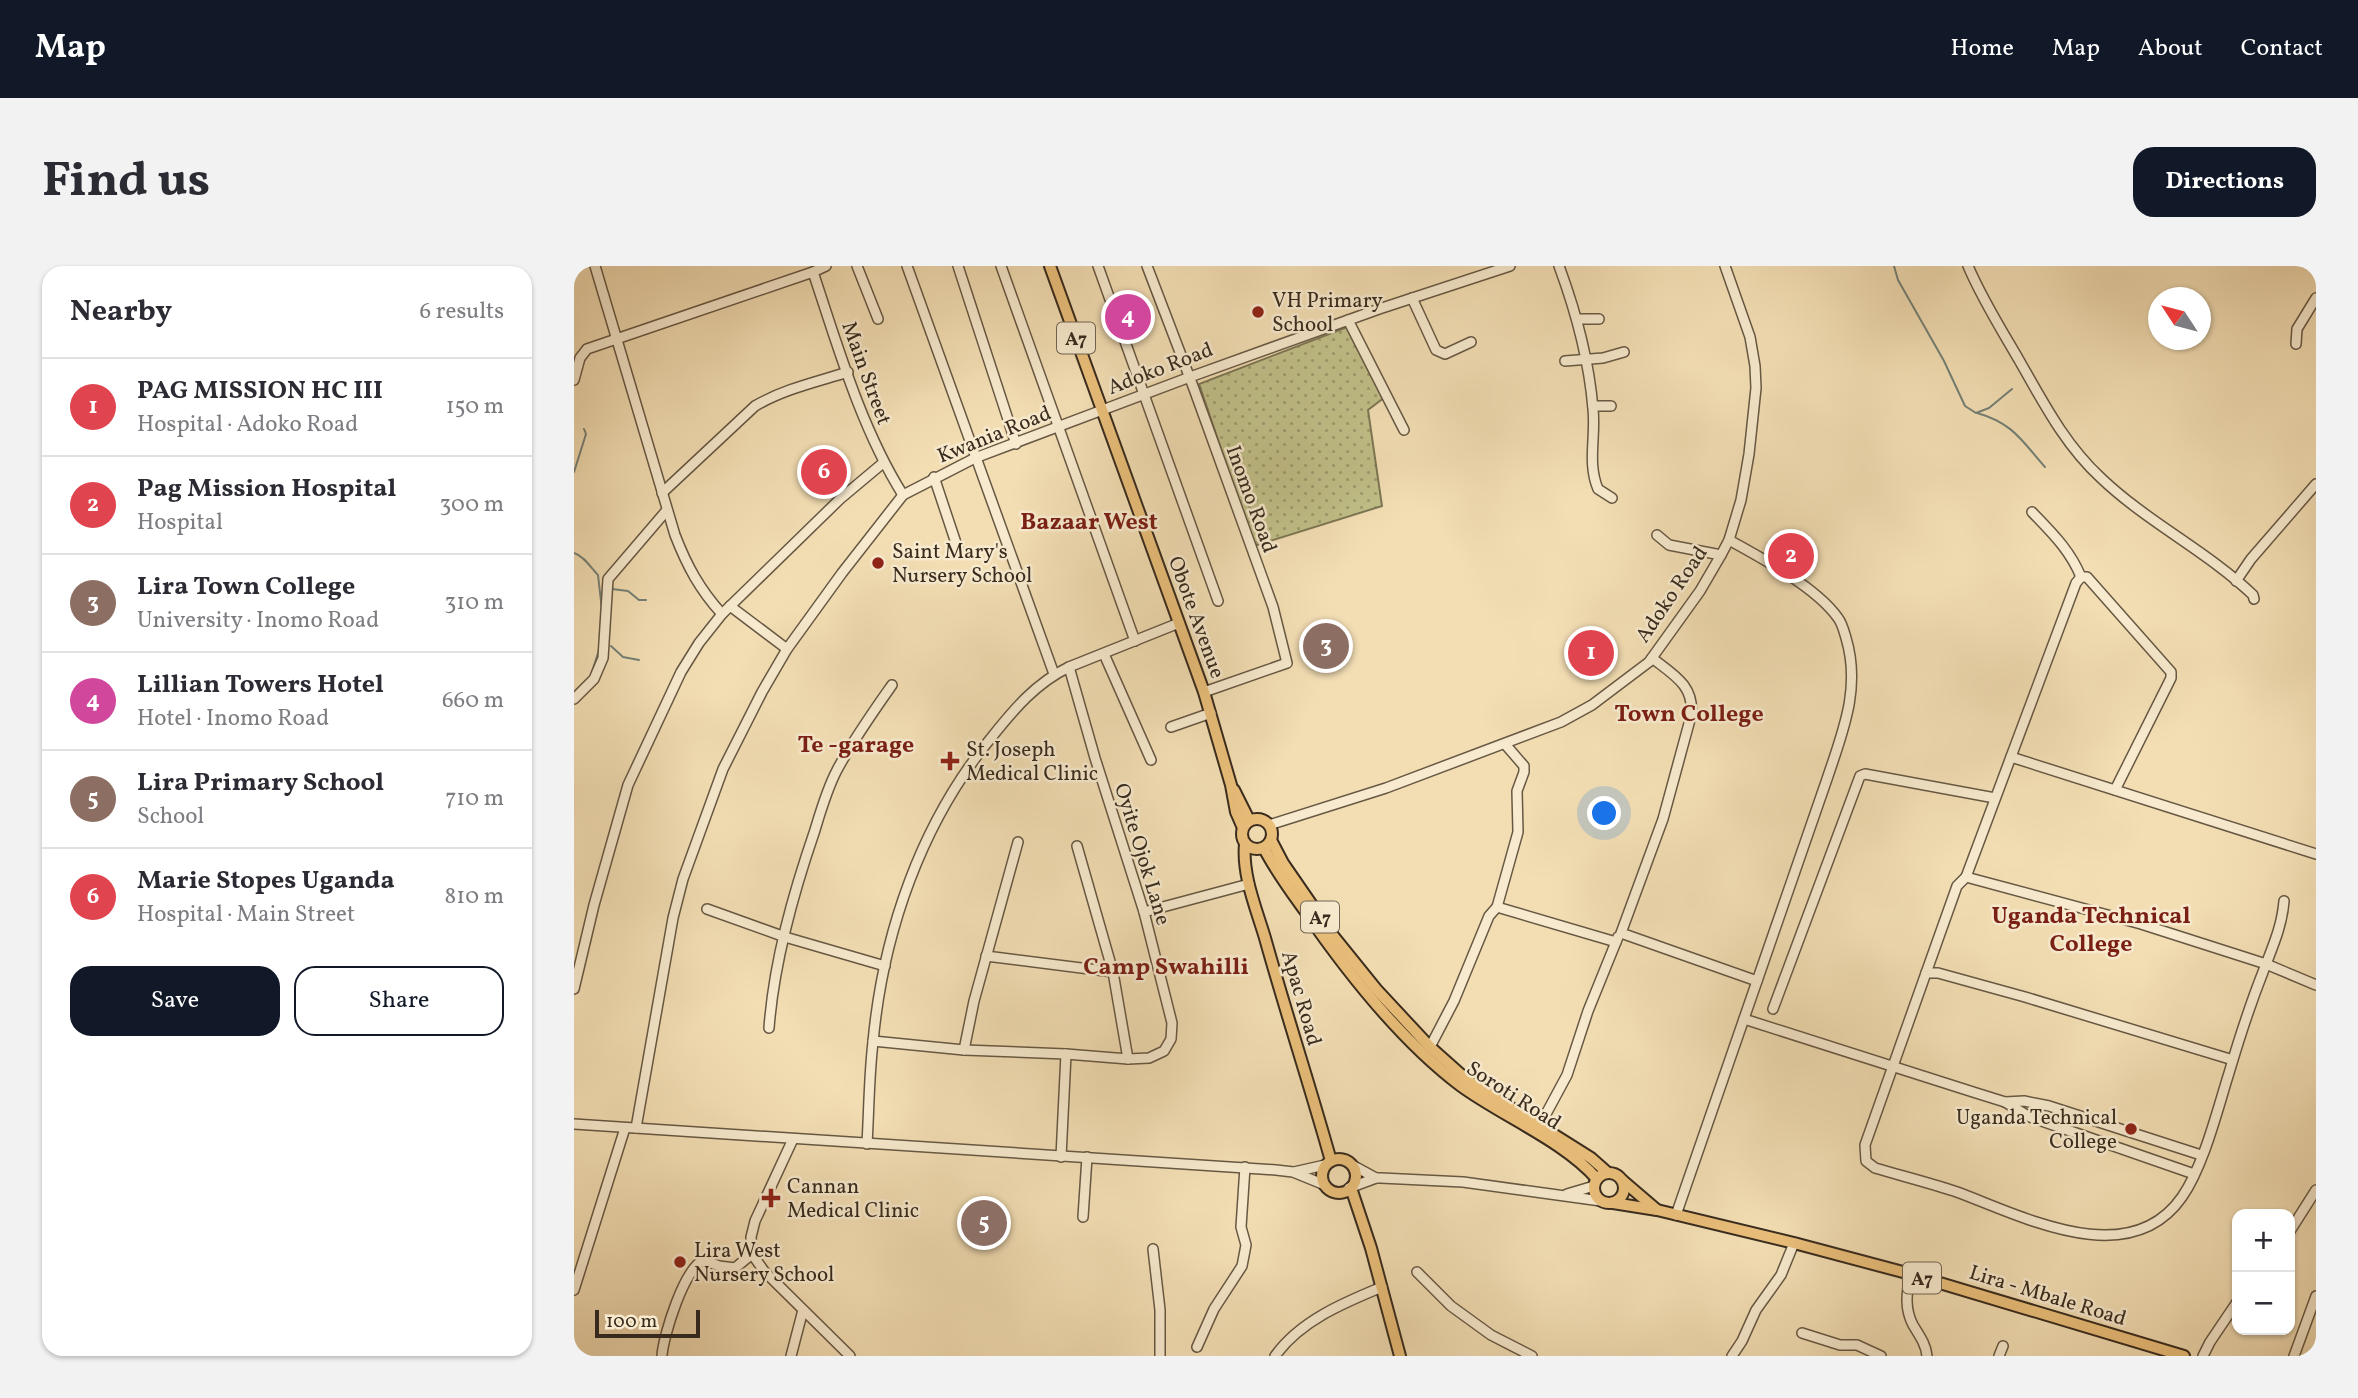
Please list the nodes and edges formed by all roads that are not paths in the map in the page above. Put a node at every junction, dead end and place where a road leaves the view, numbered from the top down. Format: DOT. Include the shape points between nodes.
graph roads {
  1 [pos="595,266"];
  2 [pos="826,266"];
  3 [pos="858,266"];
  4 [pos="907,266"];
  5 [pos="958,266"];
  6 [pos="1001,266"];
  7 [pos="1051,266"];
  8 [pos="1098,266"];
  9 [pos="1147,266"];
  10 [pos="1510,266"];
  11 [pos="1559,266"];
  12 [pos="1725,266"];
  13 [pos="1968,266"];
  14 [pos="813,272"];
  15 [pos="1412,298"];
  16 [pos="2316,298"];
  17 [pos="1577,318"];
  18 [pos="878,319"];
  19 [pos="1599,319"];
  20 [pos="1348,320"];
  21 [pos="617,341"];
  22 [pos="1471,342"];
  23 [pos="2296,344"];
  24 [pos="1624,352"];
  25 [pos="1586,360"];
  26 [pos="1565,361"];
  27 [pos="848,372"];
  28 [pos="1190,377"];
  29 [pos="574,380"];
  30 [pos="1144,395"];
  31 [pos="1593,406"];
  32 [pos="1611,407"];
  33 [pos="1101,411"];
  34 [pos="1059,428"];
  35 [pos="1404,430"];
  36 [pos="1016,444"];
  37 [pos="975,458"];
  38 [pos="883,463"];
  39 [pos="934,477"];
  40 [pos="2316,484"];
  41 [pos="662,493"];
  42 [pos="903,495"];
  43 [pos="1612,498"];
  44 [pos="667,510"];
  45 [pos="2032,512"];
  46 [pos="1657,536"];
  47 [pos="1730,540"];
  48 [pos="959,552"];
  49 [pos="1721,555"];
  50 [pos="2081,577"];
  51 [pos="2236,581"];
  52 [pos="2254,599"];
  53 [pos="1218,601"];
  54 [pos="730,606"];
  55 [pos="722,614"];
  56 [pos="1179,623"];
  57 [pos="1135,641"];
  58 [pos="787,649"];
  59 [pos="1104,654"];
  60 [pos="1652,658"];
  61 [pos="1069,667"];
  62 [pos="1054,674"];
  63 [pos="892,685"];
  64 [pos="1204,692"];
  65 [pos="574,699"];
  66 [pos="1211,713"];
  67 [pos="1171,727"];
  68 [pos="1505,744"];
  69 [pos="2011,757"];
  70 [pos="1151,760"];
  71 [pos="2115,790"];
  72 [pos="1995,798"];
  73 [pos="1246,824"];
  74 [pos="1269,824"];
  75 [pos="1018,842"];
  76 [pos="1245,844"];
  77 [pos="1268,844"];
  78 [pos="1077,846"];
  79 [pos="2316,854"];
  80 [pos="1966,877"];
  81 [pos="1250,884"];
  82 [pos="2284,901"];
  83 [pos="1497,907"];
  84 [pos="707,909"];
  85 [pos="1144,912"];
  86 [pos="785,937"];
  87 [pos="1618,937"];
  88 [pos="986,956"];
  89 [pos="2266,964"];
  90 [pos="885,966"];
  91 [pos="1113,972"];
  92 [pos="1926,973"];
  93 [pos="1757,981"];
  94 [pos="2316,985"];
  95 [pos="574,989"];
  96 [pos="1773,1009"];
  97 [pos="1744,1019"];
  98 [pos="768,1028"];
  99 [pos="873,1041"];
  100 [pos="964,1050"];
  101 [pos="1426,1050"];
  102 [pos="1066,1054"];
  103 [pos="1128,1059"];
  104 [pos="2233,1060"];
  105 [pos="1893,1068"];
  106 [pos="2005,1102"];
  107 [pos="574,1124"];
  108 [pos="1539,1127"];
  109 [pos="625,1128"];
  110 [pos="636,1128"];
  111 [pos="793,1139"];
  112 [pos="867,1144"];
  113 [pos="2201,1155"];
  114 [pos="1061,1157"];
  115 [pos="1087,1157"];
  116 [pos="1328,1163"];
  117 [pos="1588,1163"];
  118 [pos="1352,1165"];
  119 [pos="1245,1167"];
  120 [pos="1293,1172"];
  121 [pos="2194,1174"];
  122 [pos="1376,1178"];
  123 [pos="1600,1179"];
  124 [pos="1622,1180"];
  125 [pos="1325,1185"];
  126 [pos="1350,1188"];
  127 [pos="2316,1190"];
  128 [pos="1565,1195"];
  129 [pos="1601,1201"];
  130 [pos="1613,1203"];
  131 [pos="1657,1210"];
  132 [pos="1676,1215"];
  133 [pos="1083,1217"];
  134 [pos="2295,1223"];
  135 [pos="1794,1243"];
  136 [pos="1153,1249"];
  137 [pos="752,1254"];
  138 [pos="1417,1272"];
  139 [pos="1910,1274"];
  140 [pos="1382,1287"];
  141 [pos="574,1290"];
  142 [pos="2316,1296"];
  143 [pos="2232,1309"];
  144 [pos="803,1310"];
  145 [pos="1802,1333"];
  146 [pos="2003,1346"];
  147 [pos="1197,1347"];
  148 [pos="662,1356"];
  149 [pos="792,1356"];
  150 [pos="850,1356"];
  151 [pos="1160,1356"];
  152 [pos="1275,1356"];
  153 [pos="1400,1356"];
  154 [pos="1532,1356"];
  155 [pos="1732,1356"];
  156 [pos="1881,1356"];
  157 [pos="1927,1356"];
  158 [pos="1999,1356"];
  159 [pos="2184,1356"];
  160 [pos="2203,1356"];
  161 [pos="2294,1356"];
  1 -- 21 [label="street"];
  2 -- 14 [label="street"];
  3 -- 18 [label="street"];
  4 -- 37 [label="street"];
  5 -- 36 [label="street"];
  6 -- 34 [label="street"];
  7 -- 33 [label="main road, Obote Avenue / A7"];
  8 -- 30 [label="street"];
  9 -- 28 [label="street, Inomo Road"];
  10 -- 15 [label="street, Adoko Road"];
  11 -- 17 [label="street"];
  12 -- 47 [label="street, Adoko Road" via="1750,337 1756,388 1745,480"];
  13 -- 51 [label="street" via="2070,445 2134,507"];
  14 -- 21 [label="street"];
  14 -- 27 [label="street, Main Street"];
  15 -- 20 [label="street, Adoko Road"];
  15 -- 22 [label="street" via="1436,350 1446,354"];
  16 -- 23 [label="street" via="2297,329"];
  17 -- 19 [label="street"];
  17 -- 25 [label="street"];
  20 -- 28 [label="street, Adoko Road"];
  20 -- 35 [label="street"];
  21 -- 29 [label="street" via="587,349"];
  21 -- 41 [label="street"];
  24 -- 25 [label="street"];
  25 -- 26 [label="street"];
  25 -- 31 [label="street"];
  27 -- 38 [label="street, Main Street"];
  27 -- 41 [label="street" via="755,406"];
  28 -- 30 [label="street, Adoko Road"];
  28 -- 64 [label="street, Inomo Road" via="1273,607 1287,663"];
  30 -- 33 [label="street, Adoko Road"];
  30 -- 53 [label="street"];
  31 -- 32 [label="street"];
  31 -- 43 [label="street" via="1591,470 1598,489"];
  33 -- 34 [label="street, Kwania Road"];
  33 -- 56 [label="main road, Obote Avenue / A7"];
  34 -- 36 [label="street, Kwania Road"];
  34 -- 57 [label="street"];
  36 -- 37 [label="street, Kwania Road"];
  37 -- 39 [label="street, Kwania Road"];
  37 -- 62 [label="street"];
  38 -- 42 [label="street, Main Street"];
  38 -- 54 [label="street"];
  39 -- 42 [label="street, Kwania Road"];
  39 -- 48 [label="street"];
  40 -- 51 [label="street"];
  41 -- 44 [label="street"];
  42 -- 58 [label="street"];
  44 -- 55 [label="street" via="691,574"];
  44 -- 65 [label="street" via="608,579 603,658 594,679"];
  45 -- 50 [label="street" via="2062,543"];
  46 -- 49 [label="street" via="1669,545"];
  47 -- 49 [label="street, Adoko Road"];
  47 -- 93 [label="street" via="1822,598 1840,620 1852,658 1847,716"];
  49 -- 60 [label="street, Adoko Road"];
  50 -- 69 [label="street"];
  50 -- 71 [label="street" via="2087,577 2171,672"];
  51 -- 52 [label="street"];
  54 -- 55 [label="street"];
  54 -- 58 [label="street"];
  55 -- 95 [label="street" via="681,672 628,785"];
  56 -- 57 [label="street"];
  56 -- 64 [label="main road, Obote Avenue / A7"];
  57 -- 59 [label="street"];
  58 -- 110 [label="street" via="723,769 683,879 666,949"];
  59 -- 61 [label="street"];
  59 -- 70 [label="street"];
  60 -- 68 [label="street, Adoko Road" via="1592,705"];
  60 -- 87 [label="street" via="1675,675 1693,701 1663,819"];
  61 -- 62 [label="street"];
  61 -- 85 [label="street, Oyite Ojok Lane"];
  62 -- 90 [label="street" via="1001,725 939,814 917,860"];
  63 -- 86 [label="street" via="836,773 800,874"];
  64 -- 66 [label="main road, Obote Avenue / A7"];
  66 -- 67 [label="street"];
  66 -- 73 [label="main road, Obote Avenue / A7"];
  68 -- 74 [label="street, Adoko Road"];
  68 -- 83 [label="street" via="1524,772 1517,791 1518,832"];
  69 -- 71 [label="street"];
  69 -- 72 [label="street"];
  71 -- 79 [label="street"];
  72 -- 80 [label="street"];
  72 -- 96 [label="street" via="1860,776"];
  73 -- 74 [label="main road" via="1260,819"];
  73 -- 76 [label="main road, A7" via="1241,834"];
  74 -- 77 [label="main road, A7"];
  75 -- 88 [label="street"];
  76 -- 77 [label="main road" via="1254,849"];
  76 -- 81 [label="main road, Apac Road"];
  77 -- 101 [label="main road, A7" via="1373,992"];
  78 -- 91 [label="street"];
  80 -- 89 [label="street" via="2083,907"];
  80 -- 92 [label="street" via="1956,886"];
  81 -- 85 [label="street"];
  81 -- 116 [label="main road, Apac Road" via="1323,1128"];
  82 -- 89 [label="street" via="2281,926"];
  83 -- 87 [label="street"];
  83 -- 101 [label="street"];
  84 -- 86 [label="street"];
  85 -- 103 [label="street, Oyite Ojok Lane" via="1172,1023 1171,1039 1164,1051 1149,1058"];
  86 -- 90 [label="street"];
  86 -- 98 [label="street" via="772,987"];
  87 -- 93 [label="street"];
  87 -- 108 [label="street" via="1567,1075"];
  88 -- 91 [label="street"];
  88 -- 100 [label="street"];
  89 -- 94 [label="street"];
  89 -- 104 [label="street"];
  90 -- 99 [label="street"];
  91 -- 103 [label="street"];
  92 -- 104 [label="street" via="2025,997"];
  92 -- 105 [label="street"];
  93 -- 97 [label="street"];
  97 -- 105 [label="street"];
  97 -- 132 [label="street"];
  99 -- 100 [label="street, Oyite Ojok Lane"];
  99 -- 112 [label="street"];
  100 -- 102 [label="street, Oyite Ojok Lane"];
  101 -- 108 [label="main road, Soroti Road / A7"];
  101 -- 117 [label="main road, Soroti Road / A7" via="1462,1086"];
  102 -- 103 [label="street, Oyite Ojok Lane"];
  102 -- 114 [label="street"];
  104 -- 113 [label="street"];
  105 -- 106 [label="street"];
  105 -- 121 [label="street" via="1865,1145 1866,1161 1875,1168 2019,1217 2104,1236 2130,1232 2164,1216 2183,1196"];
  106 -- 113 [label="street" via="2049,1106"];
  106 -- 121 [label="street" via="2029,1117"];
  107 -- 109 [label="street"];
  108 -- 117 [label="main road, Soroti Road / A7"];
  109 -- 110 [label="street"];
  109 -- 141 [label="street"];
  110 -- 111 [label="street"];
  111 -- 112 [label="street"];
  111 -- 137 [label="street" via="755,1221"];
  112 -- 114 [label="street"];
  113 -- 121 [label="street"];
  114 -- 115 [label="street"];
  115 -- 119 [label="street"];
  115 -- 133 [label="street"];
  116 -- 118 [label="main road" via="1342,1159"];
  116 -- 120 [label="street"];
  116 -- 125 [label="main road" via="1322,1175"];
  117 -- 123 [label="main road, A7"];
  118 -- 122 [label="street"];
  118 -- 126 [label="main road" via="1355,1176"];
  119 -- 120 [label="street"];
  119 -- 147 [label="street" via="1241,1227 1246,1245 1241,1266"];
  120 -- 125 [label="street"];
  122 -- 126 [label="street"];
  122 -- 128 [label="street" via="1463,1182"];
  123 -- 124 [label="main road, A7" via="1616,1175"];
  123 -- 128 [label="street"];
  123 -- 129 [label="main road, A7" via="1595,1194"];
  124 -- 130 [label="main road" via="1623,1194"];
  124 -- 131 [label="main road, A7"];
  125 -- 126 [label="main road" via="1334,1192"];
  126 -- 140 [label="main road"];
  127 -- 134 [label="street"];
  128 -- 129 [label="street"];
  129 -- 130 [label="main road, A7"];
  130 -- 131 [label="main road, A7"];
  131 -- 132 [label="main road, Lira - Mbale Road / A7"];
  132 -- 135 [label="main road, Lira - Mbale Road / A7"];
  135 -- 139 [label="main road, Lira - Mbale Road / A7"];
  135 -- 155 [label="street" via="1781,1275"];
  136 -- 151 [label="street"];
  137 -- 144 [label="street"];
  137 -- 148 [label="street" via="735,1268 704,1261 695,1265 673,1314"];
  138 -- 154 [label="street" via="1451,1306 1491,1335"];
  139 -- 157 [label="street" via="1905,1301"];
  139 -- 159 [label="main road, Lira - Mbale Road / A7"];
  140 -- 152 [label="street" via="1317,1319"];
  140 -- 153 [label="main road"];
  142 -- 161 [label="street"];
  143 -- 160 [label="street"];
  144 -- 149 [label="street"];
  144 -- 150 [label="street"];
  145 -- 156 [label="street" via="1840,1345 1857,1345"];
  146 -- 158 [label="street"];
}
